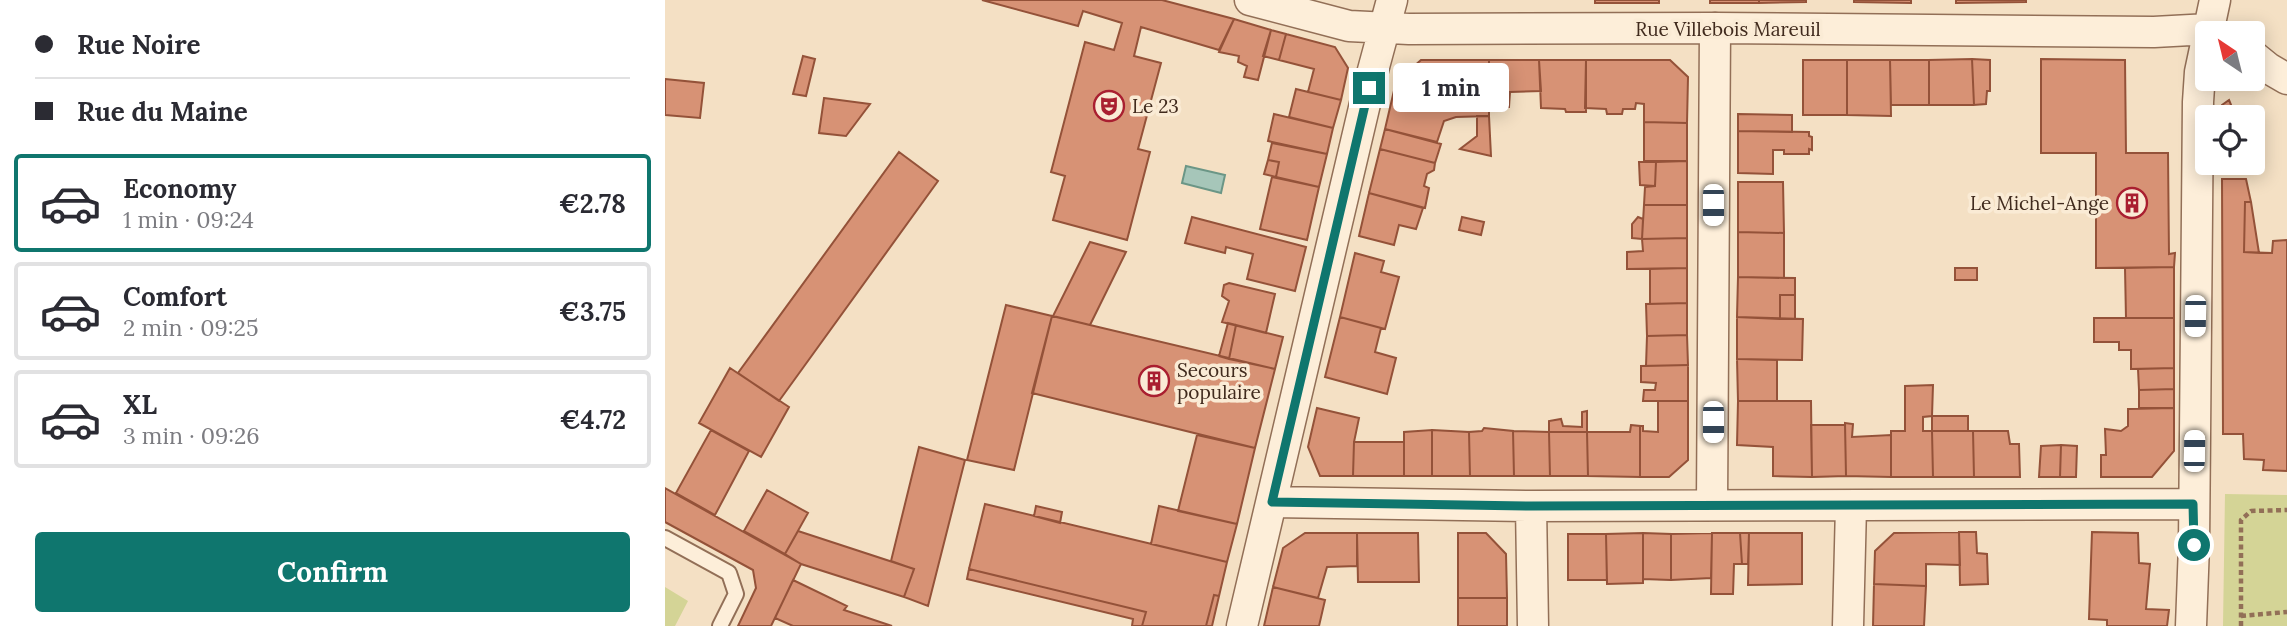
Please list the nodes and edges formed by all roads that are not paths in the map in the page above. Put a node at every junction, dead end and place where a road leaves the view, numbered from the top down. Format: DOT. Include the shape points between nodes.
graph roads {
  1 [pos="1250,0"];
  2 [pos="2215,0"];
  3 [pos="1388,14"];
  4 [pos="2212,21"];
  5 [pos="1714,28"];
  6 [pos="2195,34"];
  7 [pos="2265,66"];
  8 [pos="2287,79"];
  9 [pos="2199,91"];
  10 [pos="1272,502"];
  11 [pos="1712,504"];
  12 [pos="2193,504"];
  13 [pos="1531,506"];
  14 [pos="1851,506"];
  15 [pos="665,538"];
  16 [pos="720,626"];
  17 [pos="1242,626"];
  18 [pos="1533,626"];
  19 [pos="1848,626"];
  20 [pos="2191,626"];
  1 -- 3 [label="street, Rue Villebois Mareuil" via="1342,24"];
  2 -- 4 [label="street"];
  3 -- 5 [label="street, Rue Villebois Mareuil" via="1442,30"];
  3 -- 10 [label="street"];
  5 -- 6 [label="street, Rue Villebois Mareuil"];
  5 -- 11 [label="street"];
  7 -- 8 [label="street"];
  9 -- 12 [label="street"];
  10 -- 13 [label="street"];
  10 -- 17 [label="street"];
  11 -- 13 [label="street"];
  11 -- 14 [label="street"];
  12 -- 14 [label="street"];
  12 -- 20 [label="street"];
  13 -- 18 [label="street"];
  14 -- 19 [label="street"];
  15 -- 16 [label="lane" via="729,573 736,594"];
}
